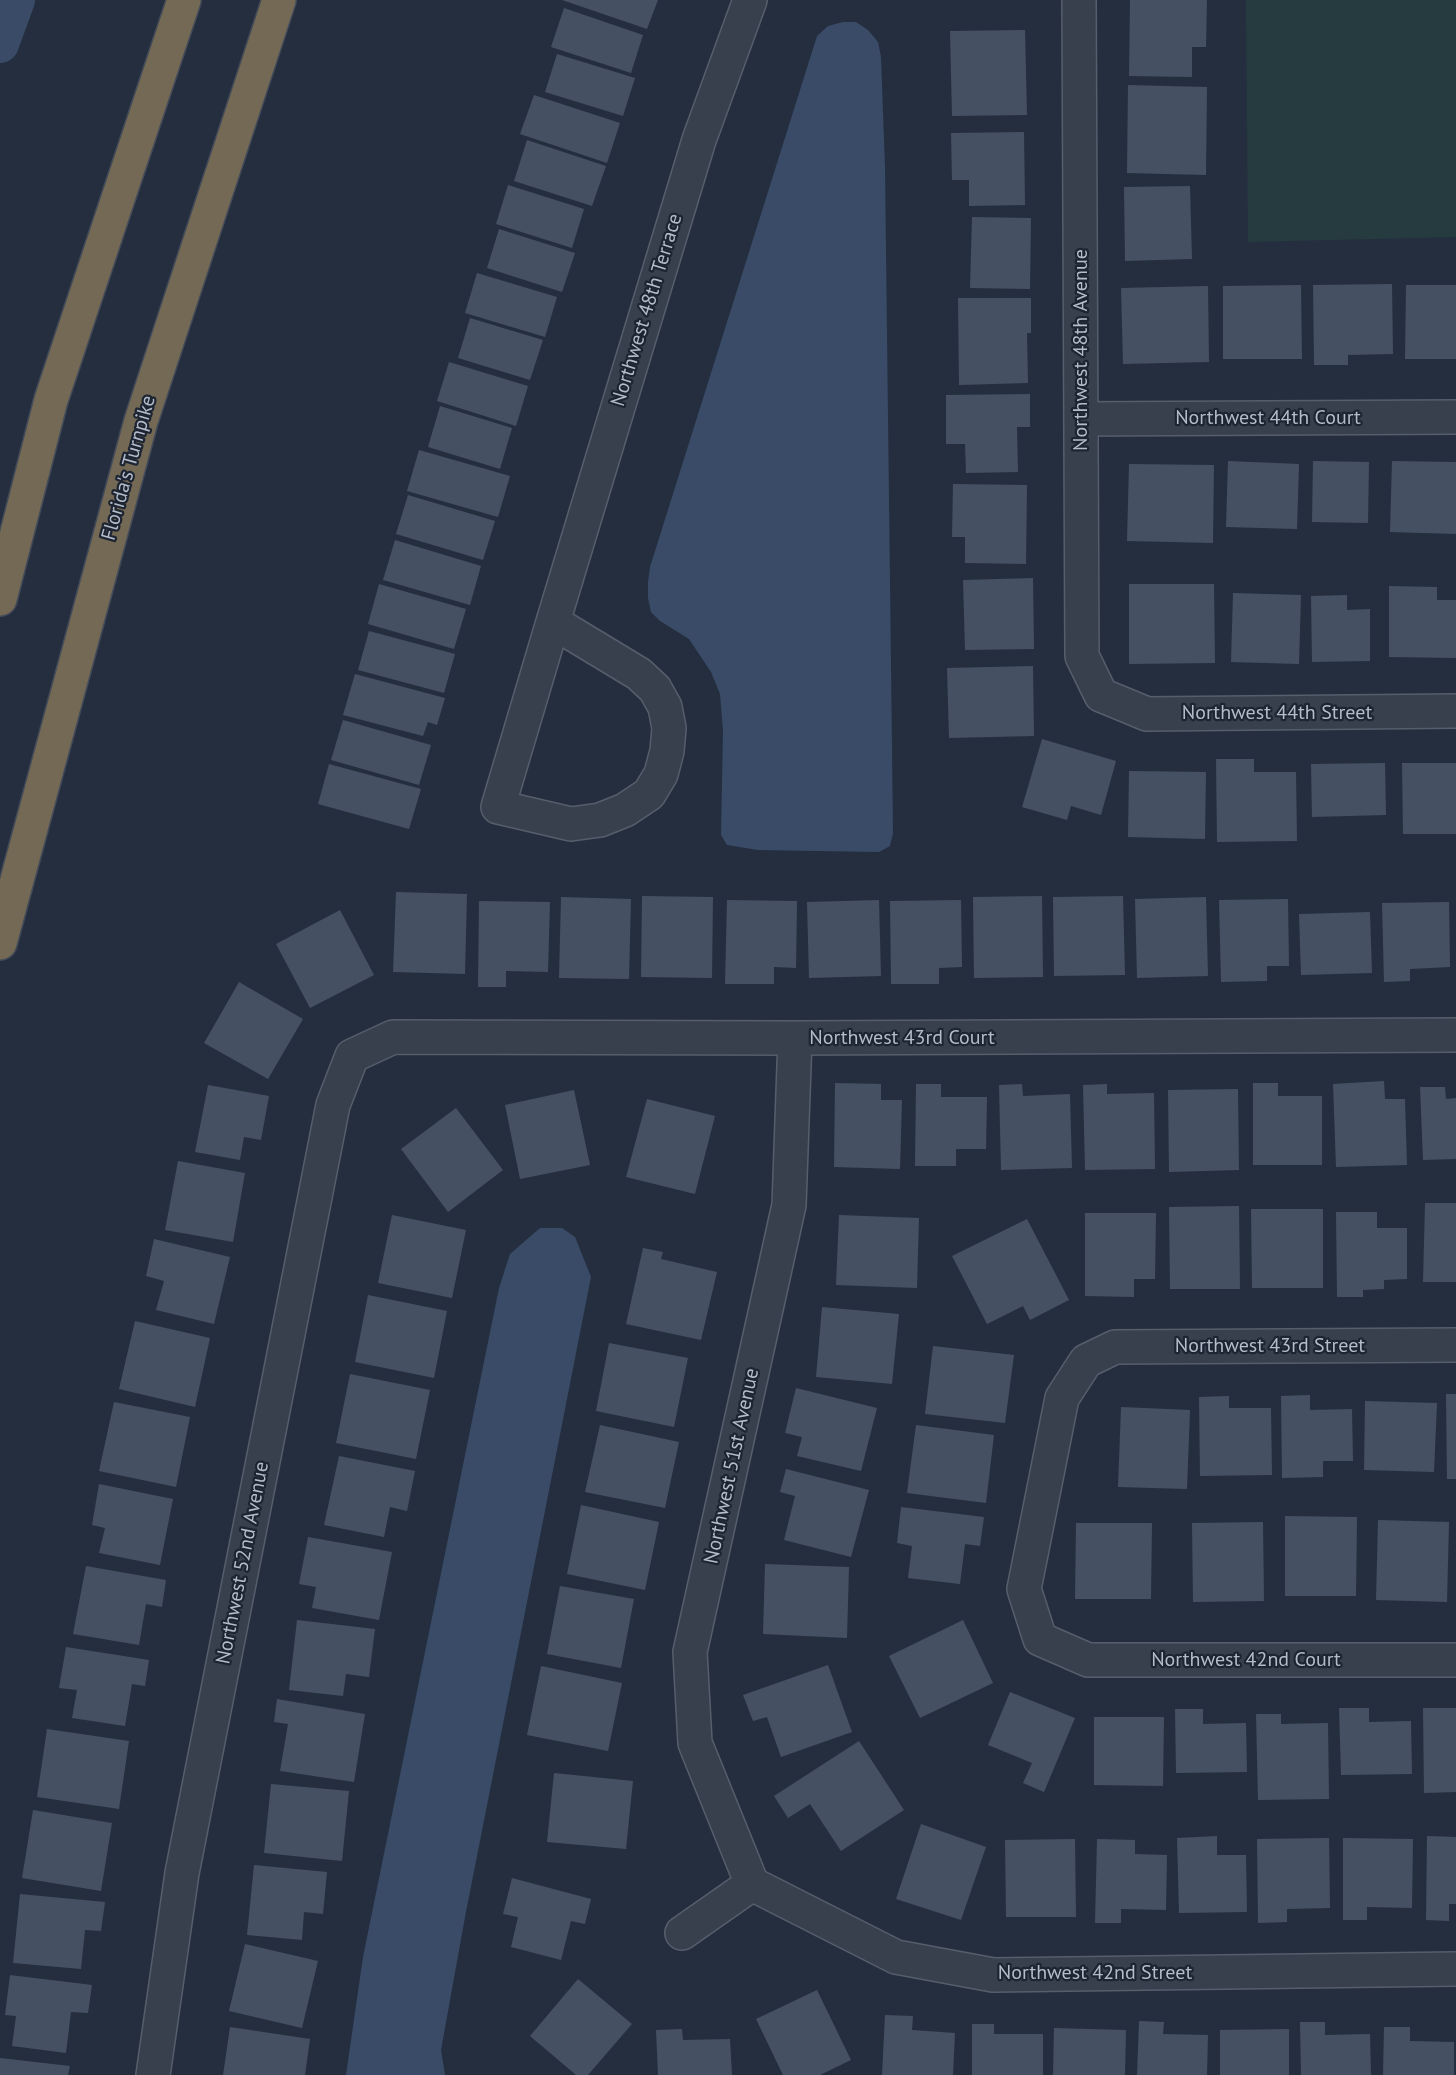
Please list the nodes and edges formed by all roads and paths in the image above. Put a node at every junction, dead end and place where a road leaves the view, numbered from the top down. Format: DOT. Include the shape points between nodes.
graph roads {
  1 [pos="184,0"];
  2 [pos="279,0"];
  3 [pos="750,0"];
  4 [pos="1079,0"];
  5 [pos="1456,417"];
  6 [pos="1081,419"];
  7 [pos="0,599"];
  8 [pos="553,622"];
  9 [pos="1101,695"];
  10 [pos="1456,711"];
  11 [pos="0,943"];
  12 [pos="1456,1035"];
  13 [pos="795,1038"];
  14 [pos="352,1056"];
  15 [pos="1456,1345"];
  16 [pos="1040,1639"];
  17 [pos="1456,1660"];
  18 [pos="752,1884"];
  19 [pos="682,1933"];
  20 [pos="1456,1969"];
  21 [pos="153,2075"];
  1 -- 7 [label="highway" via="51,400"];
  2 -- 11 [label="highway, Florida's Turnpike" via="141,420"];
  3 -- 8 [label="street, Northwest 48th Terrace" via="699,140"];
  4 -- 6 [label="street, Northwest 48th Avenue"];
  5 -- 6 [label="street, Northwest 44th Court"];
  6 -- 9 [label="street, Northwest 48th Avenue" via="1082,656"];
  8 -- 8 [label="street, Northwest 48th Terrace" via="498,807 571,824 600,820 649,794 661,774 669,728 655,689 639,674"];
  9 -- 10 [label="street, Northwest 44th Street" via="1147,714"];
  12 -- 13 [label="street, Northwest 43rd Court"];
  13 -- 14 [label="street, Northwest 43rd Court" via="393,1037"];
  13 -- 18 [label="street, Northwest 51st Avenue" via="789,1205 690,1652 695,1743"];
  14 -- 21 [label="street, Northwest 52nd Avenue" via="333,1105 189,1839"];
  15 -- 16 [label="street, Northwest 43rd Street" via="1115,1347 1086,1361 1062,1398 1024,1589"];
  16 -- 17 [label="street, Northwest 42nd Court" via="1088,1660"];
  18 -- 19 [label="street"];
  18 -- 20 [label="street, Northwest 42nd Street" via="896,1957 993,1975"];
}
